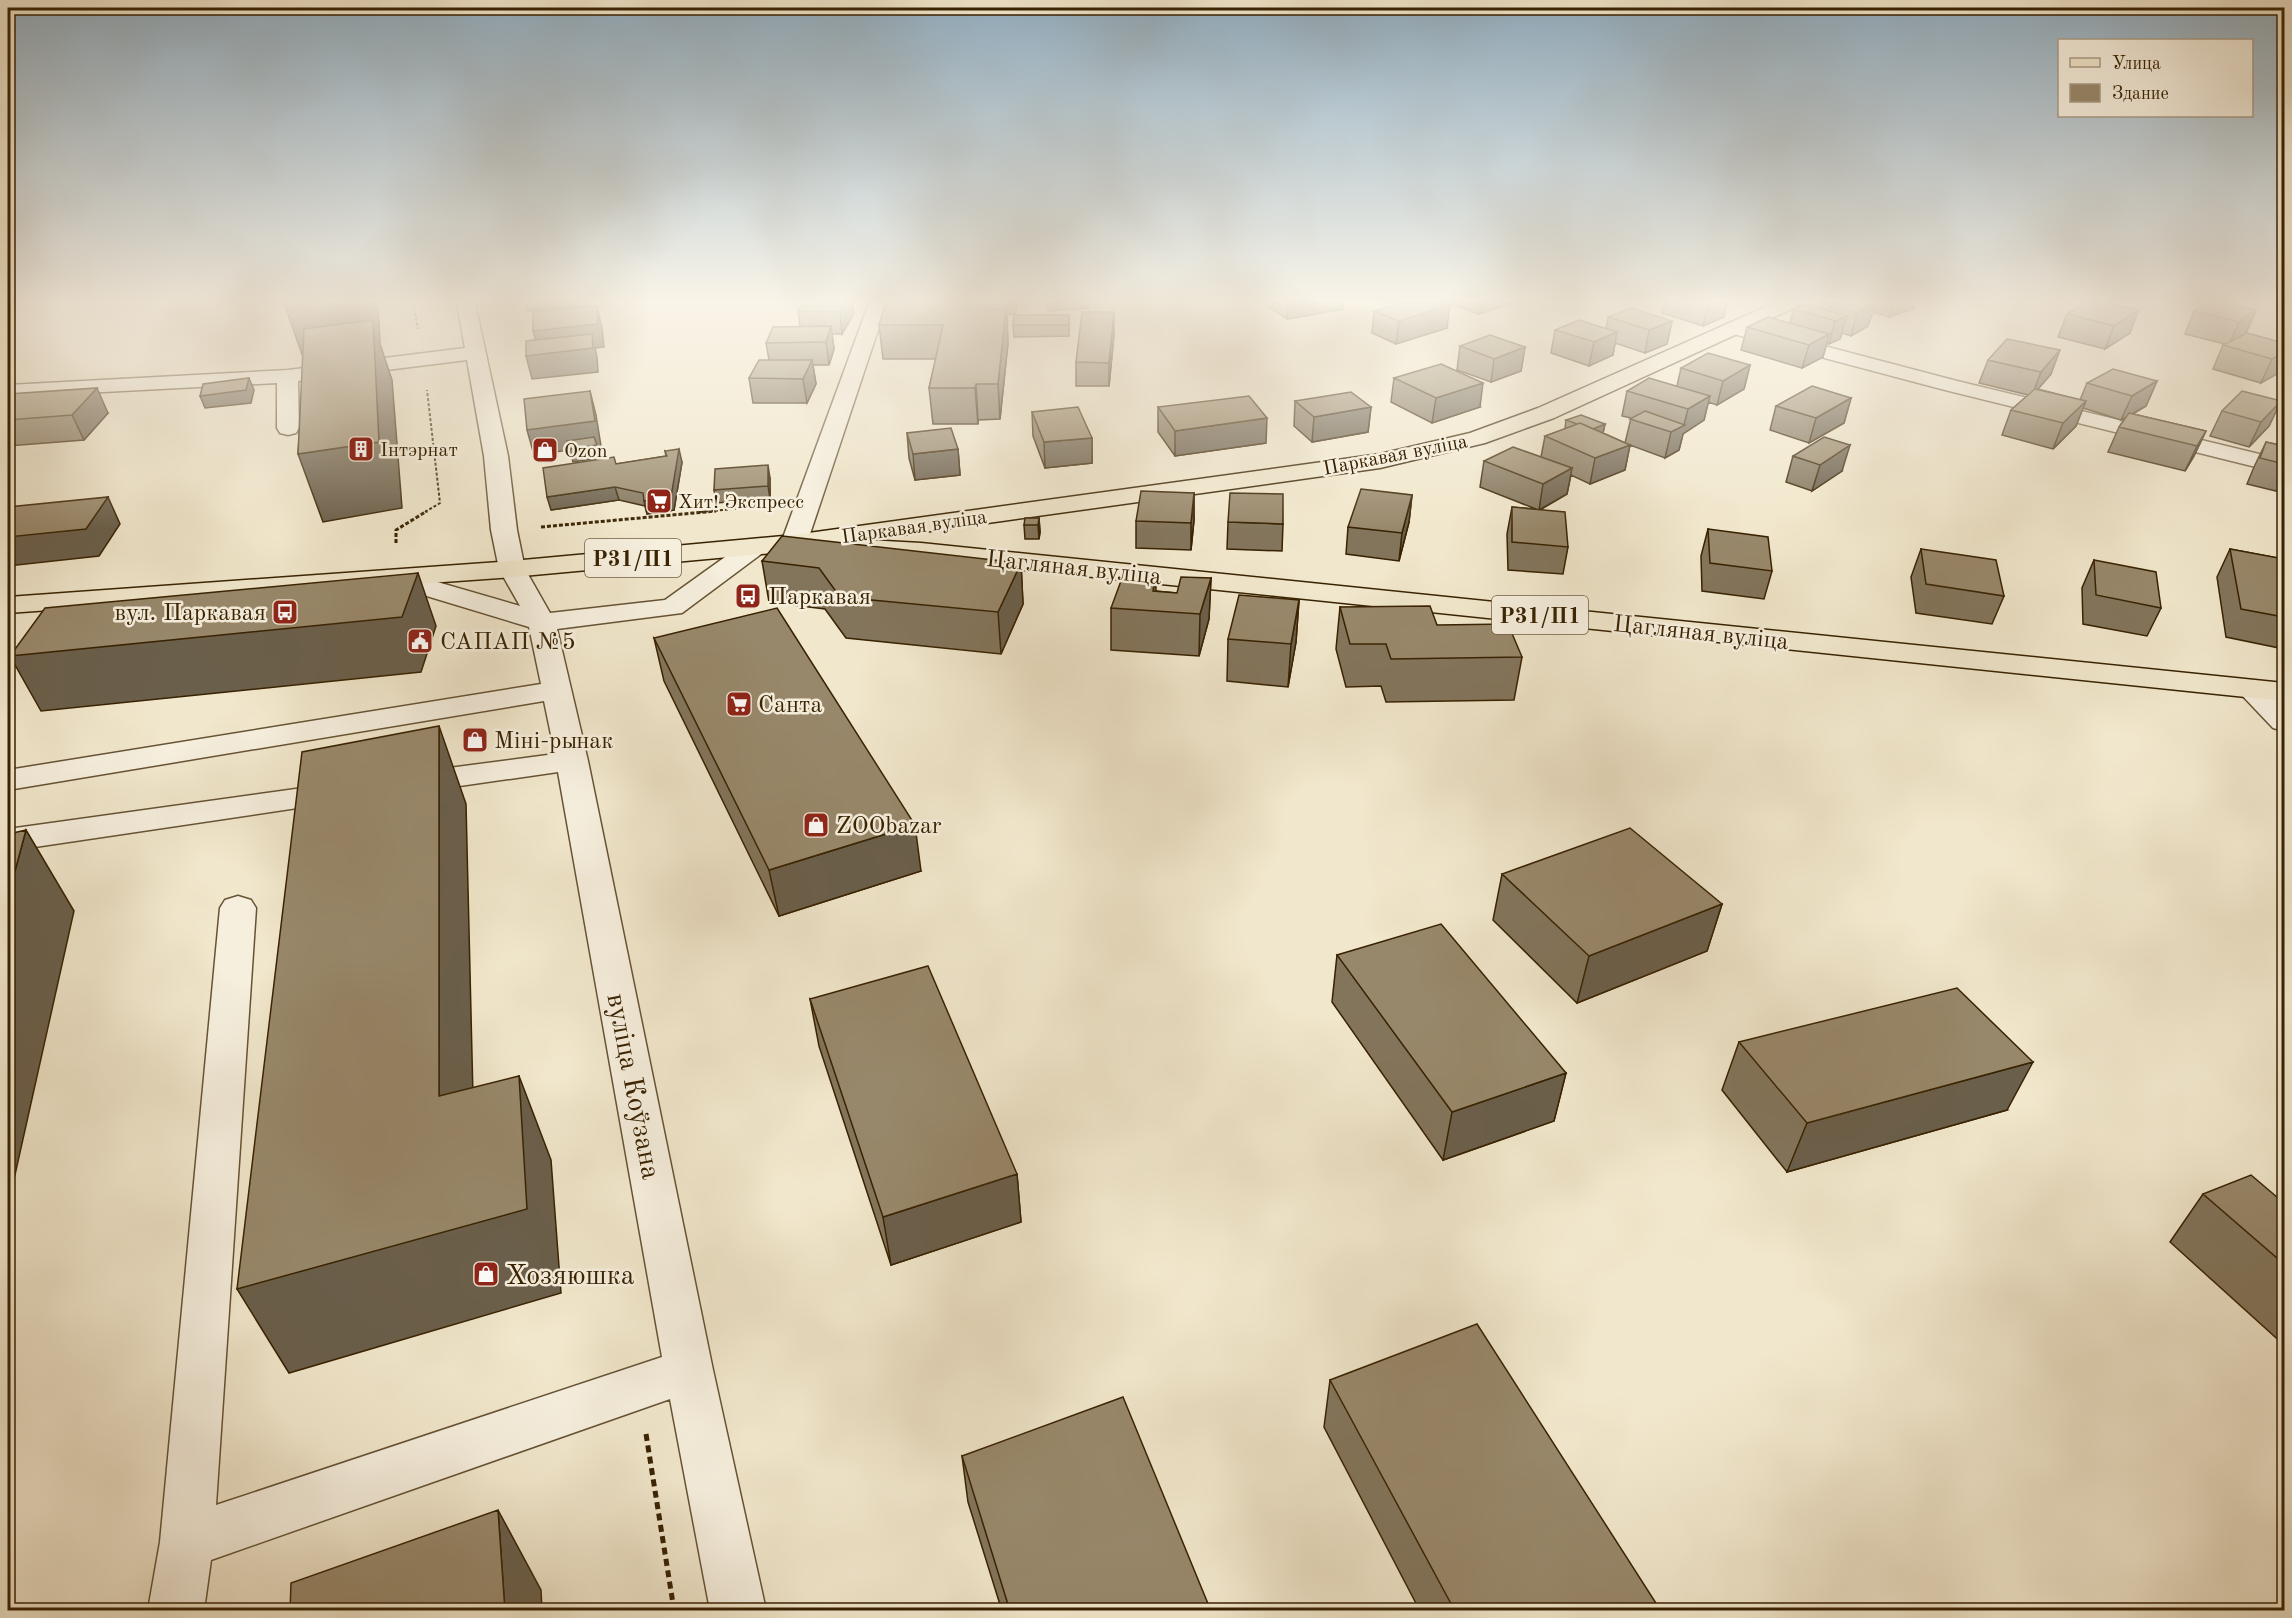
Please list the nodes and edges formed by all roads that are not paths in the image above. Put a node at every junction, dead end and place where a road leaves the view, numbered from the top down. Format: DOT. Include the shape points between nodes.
graph roads {
  1 [pos="241,379"];
  2 [pos="288,379"];
  3 [pos="482,379"];
  4 [pos="852,379"];
  5 [pos="1622,379"];
  6 [pos="1924,379"];
  7 [pos="8,391"];
  8 [pos="288,428"];
  9 [pos="2284,467"];
  10 [pos="794,543"];
  11 [pos="755,546"];
  12 [pos="512,569"];
  13 [pos="396,578"];
  14 [pos="8,605"];
  15 [pos="542,622"];
  16 [pos="2250,689"];
  17 [pos="557,690"];
  18 [pos="2284,692"];
  19 [pos="2284,722"];
  20 [pos="573,761"];
  21 [pos="8,780"];
  22 [pos="8,840"];
  23 [pos="238,908"];
  24 [pos="689,1370"];
  25 [pos="187,1542"];
  26 [pos="176,1611"];
  27 [pos="738,1611"];
  1 -- 7 [label="street"];
  2 -- 8 [label="street"];
  3 -- 12 [label="street, вуліца Коўзана"];
  4 -- 10 [label="street"];
  5 -- 10 [label="main road, Паркавая вуліца" via="1546,413 1477,438 1380,461"];
  6 -- 9 [label="street"];
  10 -- 11 [label="main road, Паркавая вуліца"];
  10 -- 16 [label="main road, Цагляная вуліца / Р31/П1" via="921,551"];
  11 -- 12 [label="main road, Паркавая вуліца / Р31/П1"];
  11 -- 15 [label="street" via="672,607"];
  12 -- 13 [label="main road, Паркавая вуліца / Р31/П1"];
  12 -- 15 [label="street, вуліца Коўзана"];
  13 -- 14 [label="main road, Паркавая вуліца / Р31/П1"];
  13 -- 15 [label="street"];
  15 -- 17 [label="street, вуліца Коўзана"];
  16 -- 18 [label="main road, Цагляная вуліца / Р31/П1"];
  16 -- 19 [label="street"];
  17 -- 20 [label="street, вуліца Коўзана"];
  17 -- 21 [label="street"];
  20 -- 22 [label="street"];
  20 -- 24 [label="street, вуліца Коўзана"];
  23 -- 25 [label="street"];
  24 -- 25 [label="street"];
  24 -- 27 [label="street, вуліца Коўзана"];
  25 -- 26 [label="street"];
}
